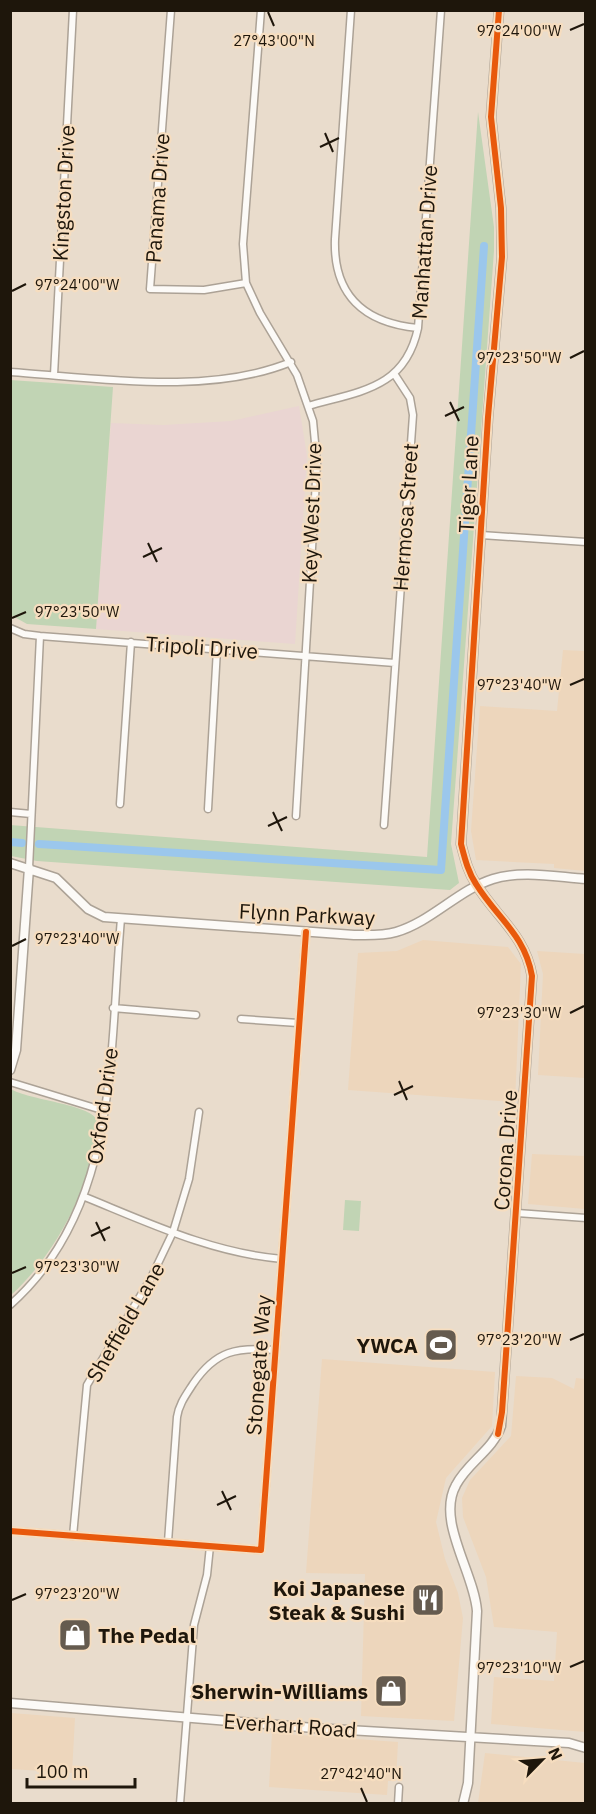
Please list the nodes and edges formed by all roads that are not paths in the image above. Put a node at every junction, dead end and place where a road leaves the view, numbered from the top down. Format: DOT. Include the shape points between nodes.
graph roads {
  1 [pos="73,10"];
  2 [pos="171,10"];
  3 [pos="261,10"];
  4 [pos="351,10"];
  5 [pos="441,10"];
  6 [pos="499,10"];
  7 [pos="246,283"];
  8 [pos="418,328"];
  9 [pos="291,362"];
  10 [pos="10,372"];
  11 [pos="54,375"];
  12 [pos="394,375"];
  13 [pos="308,406"];
  14 [pos="482,535"];
  15 [pos="585,542"];
  16 [pos="10,628"];
  17 [pos="40,636"];
  18 [pos="131,642"];
  19 [pos="217,649"];
  20 [pos="305,656"];
  21 [pos="395,663"];
  22 [pos="120,804"];
  23 [pos="208,809"];
  24 [pos="10,812"];
  25 [pos="31,814"];
  26 [pos="296,816"];
  27 [pos="384,825"];
  28 [pos="10,863"];
  29 [pos="29,868"];
  30 [pos="585,879"];
  31 [pos="477,885"];
  32 [pos="121,919"];
  33 [pos="306,932"];
  34 [pos="113,1008"];
  35 [pos="196,1016"];
  36 [pos="242,1019"];
  37 [pos="298,1023"];
  38 [pos="10,1070"];
  39 [pos="10,1082"];
  40 [pos="105,1111"];
  41 [pos="200,1112"];
  42 [pos="85,1197"];
  43 [pos="517,1213"];
  44 [pos="585,1218"];
  45 [pos="173,1232"];
  46 [pos="282,1259"];
  47 [pos="10,1305"];
  48 [pos="275,1350"];
  49 [pos="10,1531"];
  50 [pos="73,1536"];
  51 [pos="168,1542"];
  52 [pos="210,1546"];
  53 [pos="10,1703"];
  54 [pos="186,1718"];
  55 [pos="471,1736"];
  56 [pos="585,1739"];
  57 [pos="569,1743"];
  58 [pos="585,1748"];
  59 [pos="399,1787"];
  60 [pos="180,1803"];
  61 [pos="398,1803"];
  62 [pos="463,1803"];
  1 -- 11 [label="street, Kingston Drive"];
  2 -- 7 [label="street, Panama Drive" via="150,289 180,291"];
  3 -- 7 [label="street, Key West Drive" via="243,244"];
  4 -- 8 [label="street" via="334,239 336,269 349,297 372,317"];
  5 -- 8 [label="street, Manhattan Drive"];
  6 -- 14 [label="street, Tiger Lane" via="491,117 502,257"];
  7 -- 9 [label="street, Key West Drive"];
  8 -- 12 [label="street, Manhattan Drive" via="409,358"];
  9 -- 11 [label="street" via="193,381 144,382"];
  9 -- 13 [label="street, Key West Drive"];
  10 -- 11 [label="street"];
  12 -- 13 [label="street, Manhattan Drive" via="374,386"];
  12 -- 21 [label="street, Hermosa Street" via="410,398 413,415"];
  13 -- 20 [label="street, Key West Drive" via="316,441 316,464"];
  14 -- 15 [label="street"];
  14 -- 31 [label="street, Tiger Lane" via="461,844"];
  16 -- 17 [label="street, Tripoli Drive"];
  17 -- 18 [label="street, Tripoli Drive"];
  17 -- 25 [label="street"];
  18 -- 19 [label="street, Tripoli Drive"];
  18 -- 22 [label="street"];
  19 -- 20 [label="street, Tripoli Drive"];
  19 -- 23 [label="street"];
  20 -- 21 [label="street, Tripoli Drive"];
  20 -- 26 [label="street, Key West Drive"];
  21 -- 27 [label="street, Hermosa Street"];
  24 -- 25 [label="street"];
  25 -- 29 [label="street"];
  28 -- 29 [label="street, Flynn Parkway"];
  29 -- 32 [label="street, Flynn Parkway" via="56,878 94,913"];
  29 -- 38 [label="street" via="16,1050"];
  30 -- 31 [label="street, Flynn Parkway" via="526,874"];
  31 -- 33 [label="street, Flynn Parkway" via="398,932 379,936"];
  31 -- 43 [label="street, Corona Drive" via="520,940 529,957 532,976"];
  32 -- 33 [label="street, Flynn Parkway"];
  32 -- 34 [label="street, Oxford Drive"];
  33 -- 37 [label="street, Stonegate Way"];
  34 -- 35 [label="street"];
  34 -- 40 [label="street, Oxford Drive"];
  36 -- 37 [label="street"];
  37 -- 46 [label="street, Stonegate Way"];
  39 -- 40 [label="street"];
  40 -- 42 [label="street, Oxford Drive"];
  41 -- 45 [label="street, Sheffield Lane" via="189,1179"];
  42 -- 45 [label="street"];
  42 -- 47 [label="street, Oxford Drive" via="54,1255"];
  43 -- 44 [label="street"];
  43 -- 55 [label="street, Corona Drive" via="501,1425 493,1442 455,1486 450,1513 476,1600"];
  45 -- 46 [label="street" via="227,1251"];
  45 -- 50 [label="street, Sheffield Lane" via="151,1278 87,1385"];
  46 -- 48 [label="street, Stonegate Way"];
  48 -- 51 [label="street" via="240,1349 227,1353 201,1372 182,1400 177,1418"];
  48 -- 52 [label="street, Stonegate Way" via="261,1550"];
  49 -- 50 [label="street, Stonegate Way"];
  50 -- 51 [label="street, Stonegate Way"];
  51 -- 52 [label="street, Stonegate Way"];
  52 -- 54 [label="street" via="194,1625"];
  53 -- 54 [label="street, Everhart Road"];
  54 -- 55 [label="street, Everhart Road"];
  54 -- 60 [label="street"];
  55 -- 57 [label="street, Everhart Road"];
  55 -- 62 [label="street, Corona Drive"];
  56 -- 57 [label="street, Everhart Road"];
  57 -- 58 [label="street, Everhart Road"];
  59 -- 61 [label="street"];
}
